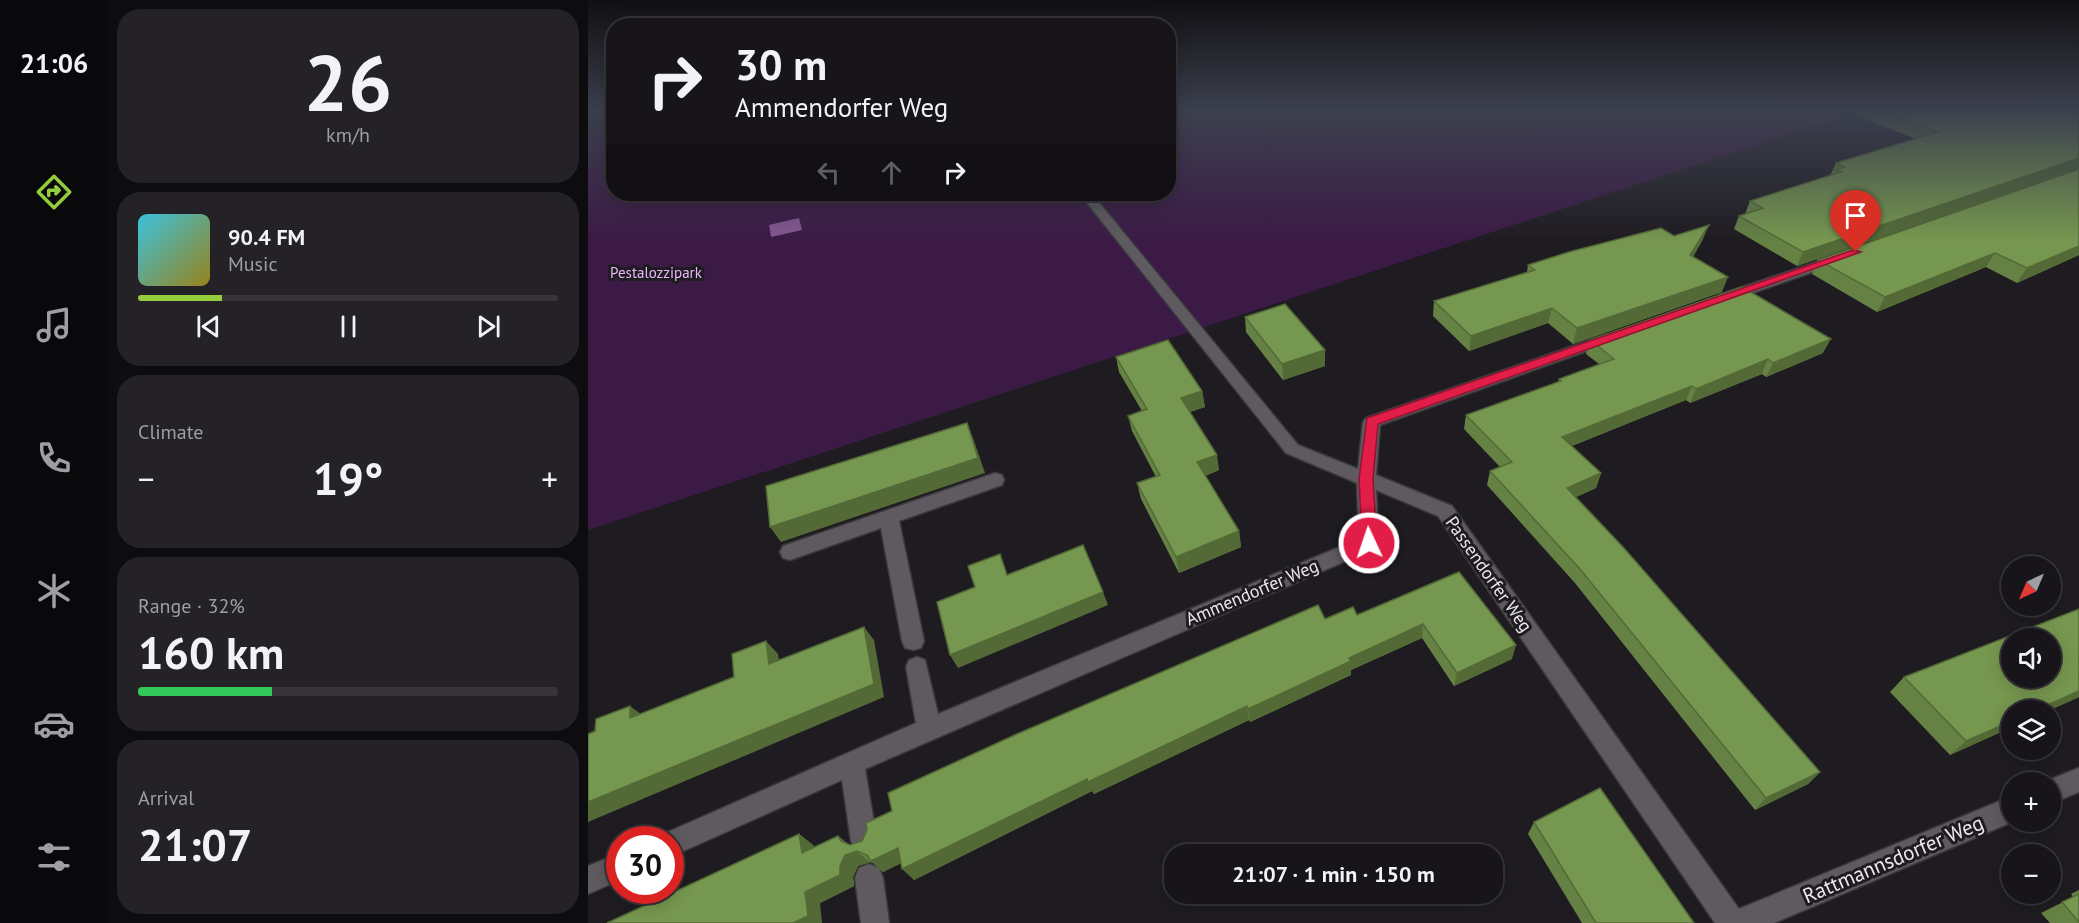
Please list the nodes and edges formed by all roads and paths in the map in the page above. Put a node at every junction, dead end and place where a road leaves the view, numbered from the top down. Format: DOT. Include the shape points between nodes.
graph roads {
  1 [pos="1092,201"];
  2 [pos="1855,253"];
  3 [pos="1709,304"];
  4 [pos="1619,335"];
  5 [pos="1366,479"];
  6 [pos="995,480"];
  7 [pos="889,517"];
  8 [pos="790,552"];
  9 [pos="913,641"];
  10 [pos="917,667"];
  11 [pos="929,729"];
  12 [pos="852,763"];
  13 [pos="2079,780"];
  14 [pos="2061,787"];
  15 [pos="2001,814"];
  16 [pos="684,838"];
  17 [pos="864,841"];
  18 [pos="606,872"];
  19 [pos="869,878"];
  20 [pos="588,880"];
  21 [pos="875,923"];
  22 [pos="1732,923"];
  23 [pos="1741,923"];
  1 -- 5 [label="street, Passendorfer Weg" via="1292,449"];
  2 -- 3 [label="street"];
  4 -- 5 [label="street, Ammendorfer Weg" via="1372,422"];
  5 -- 11 [label="street, Ammendorfer Weg" via="1369,543"];
  5 -- 22 [label="street, Passendorfer Weg" via="1445,511"];
  6 -- 7 [label="street"];
  7 -- 8 [label="street"];
  7 -- 9 [label="street"];
  10 -- 11 [label="street"];
  11 -- 12 [label="street, Ammendorfer Weg"];
  12 -- 16 [label="street, Ammendorfer Weg"];
  12 -- 17 [label="street"];
  13 -- 14 [label="street"];
  15 -- 23 [label="street, Rattmannsdorfer Weg"];
  18 -- 20 [label="street"];
  19 -- 21 [label="street"];
}
